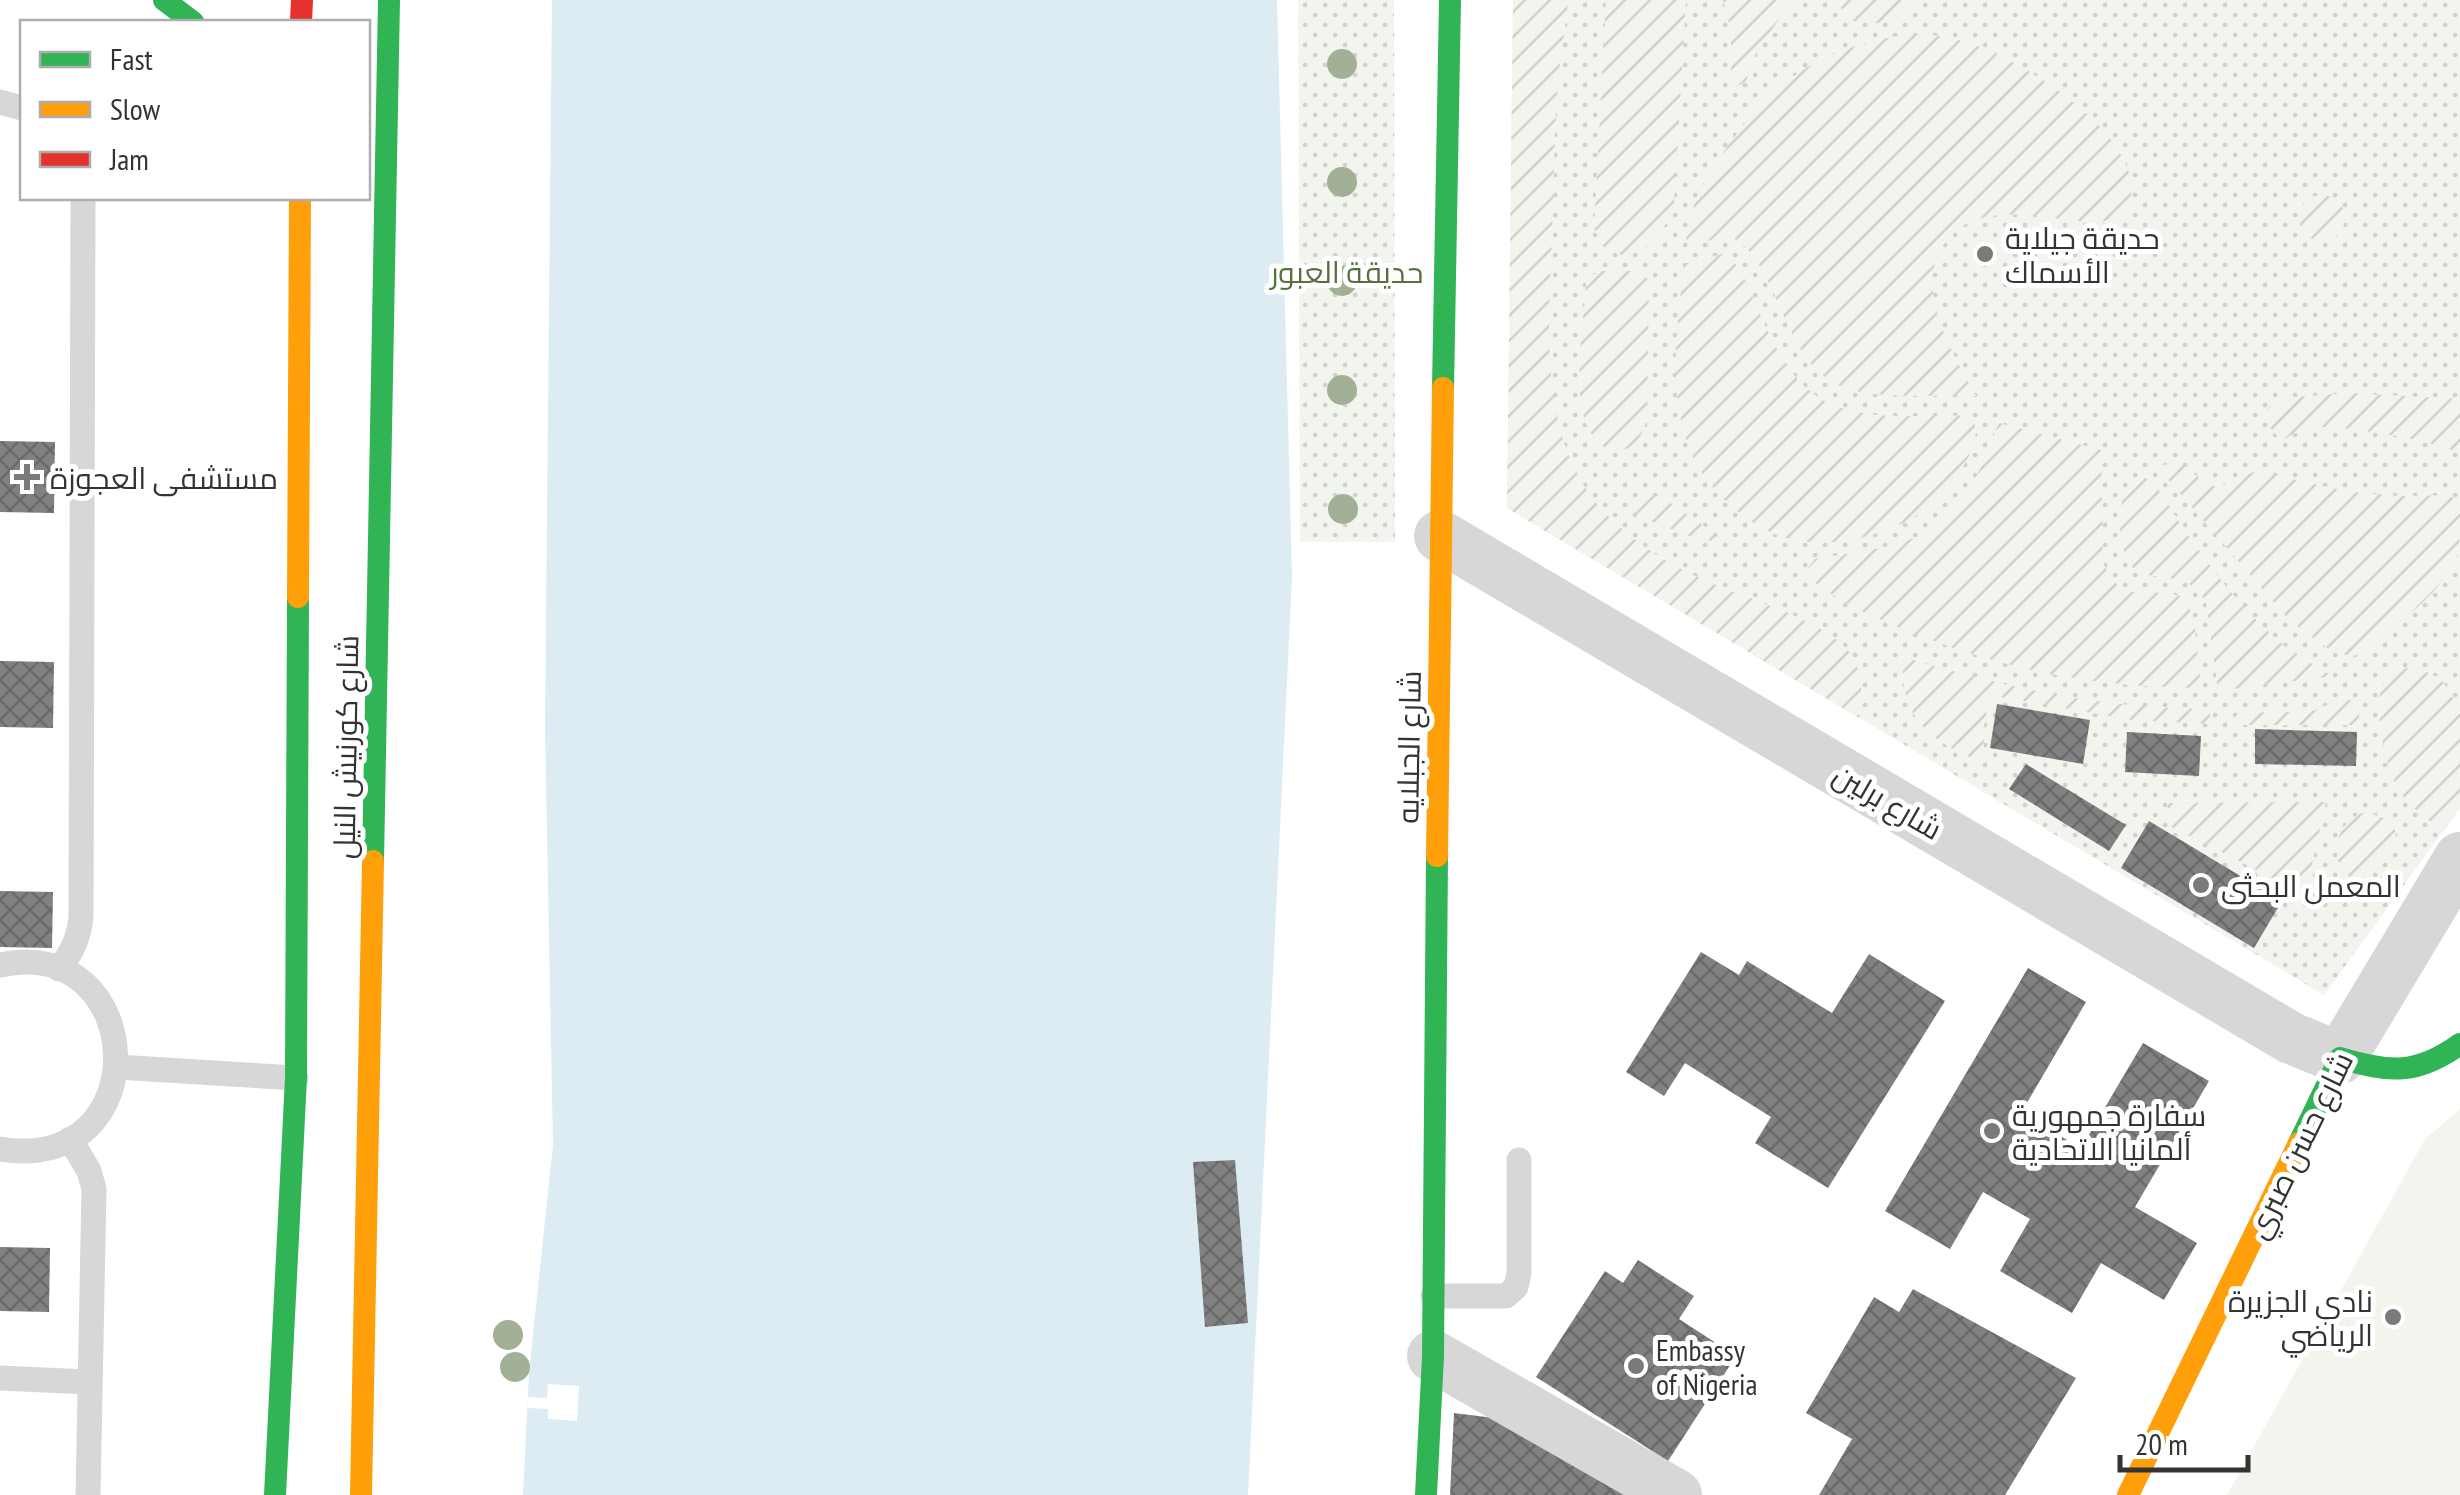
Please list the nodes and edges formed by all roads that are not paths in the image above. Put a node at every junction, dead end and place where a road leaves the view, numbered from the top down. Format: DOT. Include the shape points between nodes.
graph roads {
  1 [pos="164,0"];
  2 [pos="388,0"];
  3 [pos="1450,0"];
  4 [pos="190,20"];
  5 [pos="82,200"];
  6 [pos="298,202"];
  7 [pos="1440,536"];
  8 [pos="2460,858"];
  9 [pos="0,966"];
  10 [pos="59,969"];
  11 [pos="2460,1044"];
  12 [pos="2340,1058"];
  13 [pos="118,1067"];
  14 [pos="296,1078"];
  15 [pos="70,1139"];
  16 [pos="0,1148"];
  17 [pos="1519,1160"];
  18 [pos="1433,1296"];
  19 [pos="1433,1356"];
  20 [pos="0,1378"];
  21 [pos="88,1382"];
  22 [pos="88,1495"];
  23 [pos="276,1495"];
  24 [pos="361,1495"];
  25 [pos="1426,1495"];
  26 [pos="1676,1495"];
  27 [pos="2128,1495"];
  1 -- 4 [label="main road"];
  2 -- 24 [label="main road, شارع كورنيش النيل"];
  3 -- 7 [label="main road, شارع الجبلايه"];
  5 -- 10 [label="lane" via="82,916 79,936"];
  6 -- 14 [label="main road, شارع كورنيش النيل"];
  7 -- 12 [label="street, شارع برلين" via="2274,1028"];
  7 -- 18 [label="main road, شارع الجبلايه"];
  8 -- 12 [label="street, شارع حسن صبري"];
  9 -- 10 [label="lane"];
  10 -- 13 [label="lane" via="104,1009"];
  11 -- 12 [label="main road" via="2406,1071"];
  12 -- 27 [label="main road, شارع حسن صبري"];
  13 -- 14 [label="lane"];
  13 -- 15 [label="lane" via="101,1111"];
  14 -- 23 [label="main road, شارع كورنيش النيل"];
  15 -- 16 [label="lane" via="20,1152"];
  15 -- 21 [label="lane" via="94,1190"];
  17 -- 18 [label="lane" via="1516,1286 1506,1296"];
  18 -- 19 [label="main road, شارع الجبلايه"];
  19 -- 25 [label="main road, شارع الجبلايه"];
  19 -- 26 [label="street"];
  20 -- 21 [label="lane"];
  21 -- 22 [label="lane"];
}
